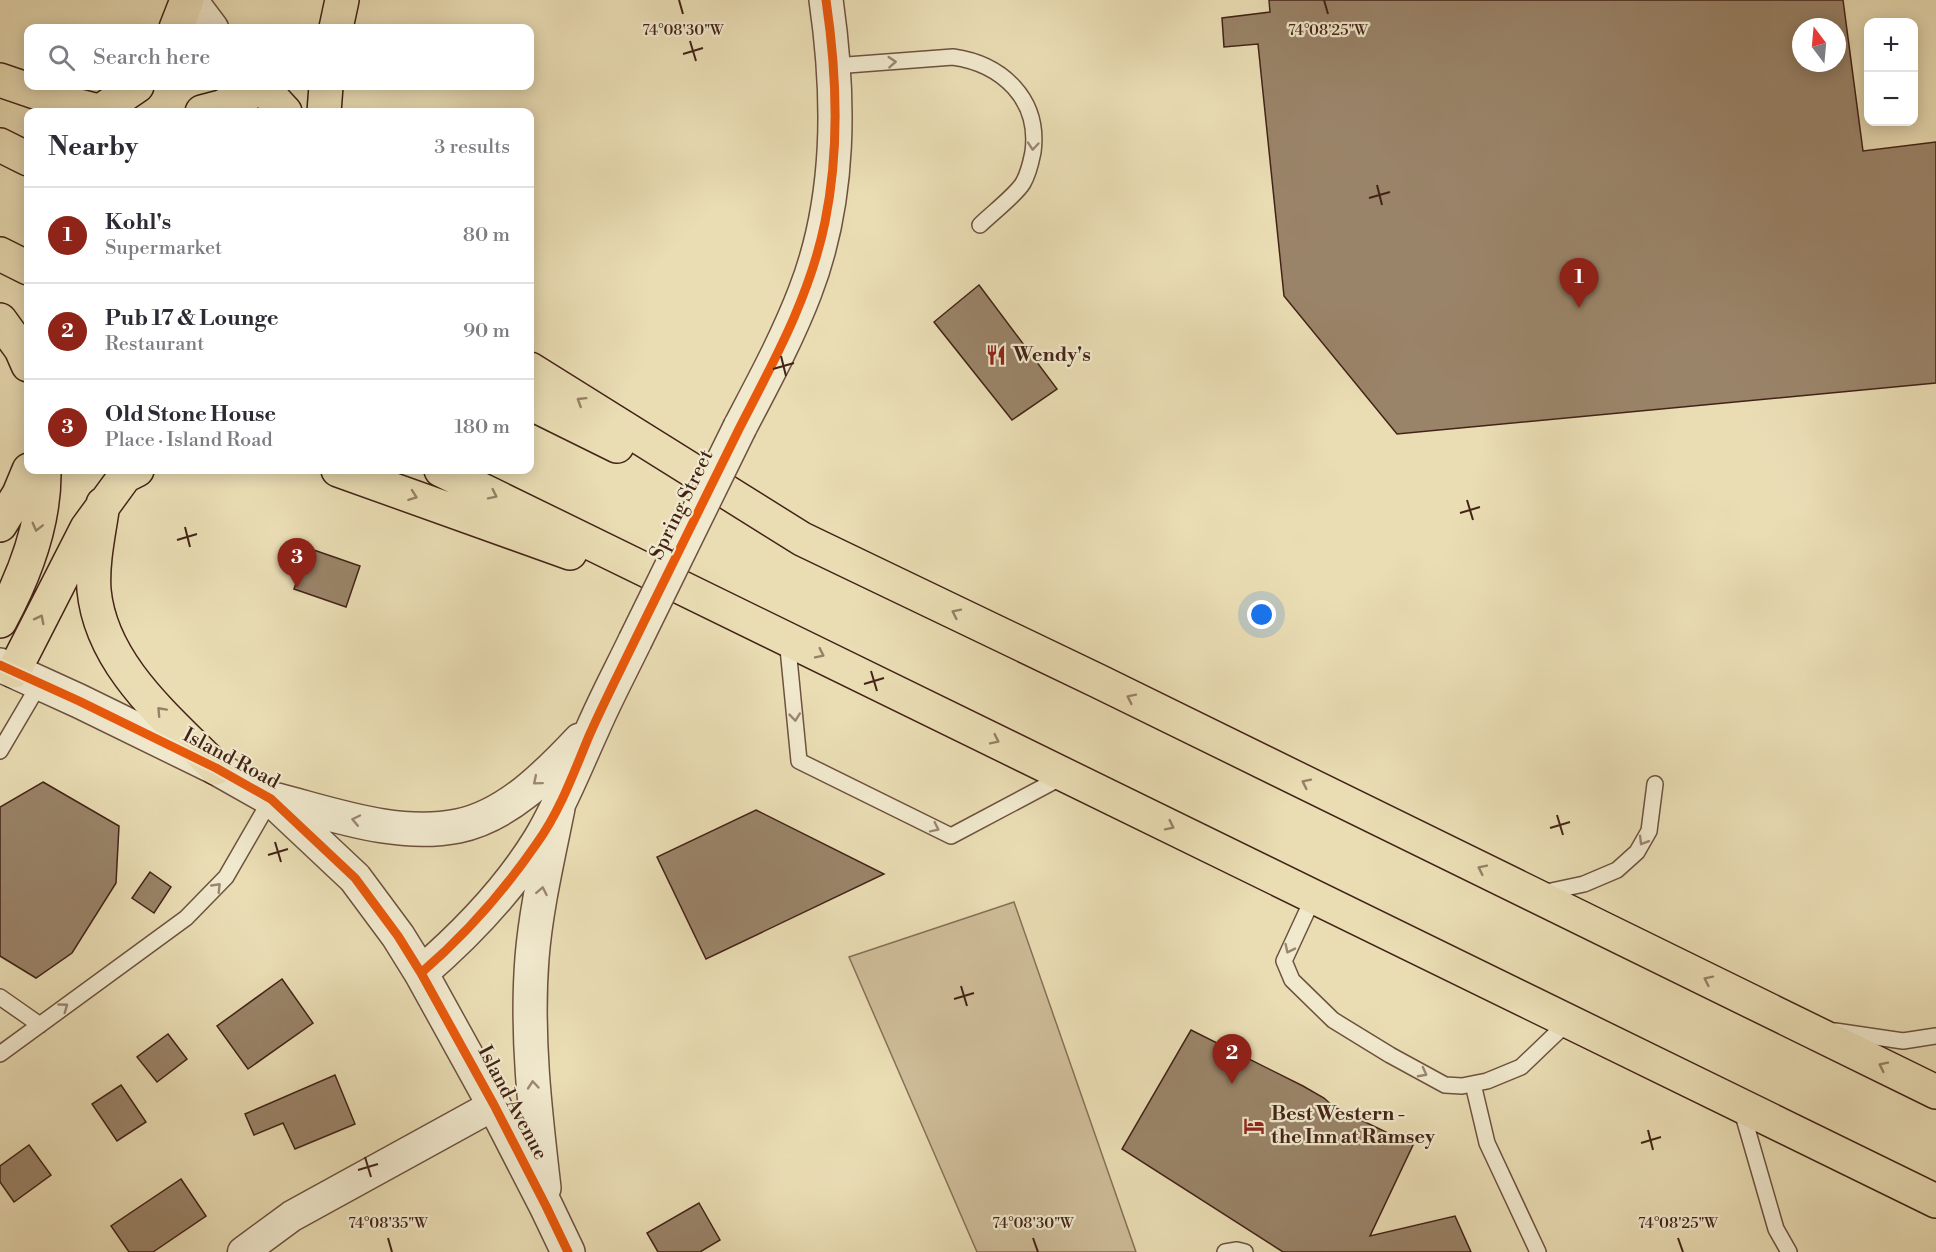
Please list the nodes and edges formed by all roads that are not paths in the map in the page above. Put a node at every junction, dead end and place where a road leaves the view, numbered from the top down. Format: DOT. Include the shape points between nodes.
graph roads {
  1 [pos="187,0"];
  2 [pos="192,0"];
  3 [pos="337,0"];
  4 [pos="342,0"];
  5 [pos="812,0"];
  6 [pos="825,0"];
  7 [pos="178,24"];
  8 [pos="210,24"];
  9 [pos="323,24"];
  10 [pos="337,24"];
  11 [pos="832,51"];
  12 [pos="0,80"];
  13 [pos="24,88"];
  14 [pos="29,90"];
  15 [pos="131,90"];
  16 [pos="255,90"];
  17 [pos="266,90"];
  18 [pos="327,90"];
  19 [pos="86,108"];
  20 [pos="107,108"];
  21 [pos="214,108"];
  22 [pos="282,108"];
  23 [pos="324,108"];
  24 [pos="0,145"];
  25 [pos="24,157"];
  26 [pos="980,225"];
  27 [pos="0,255"];
  28 [pos="24,266"];
  29 [pos="0,321"];
  30 [pos="24,356"];
  31 [pos="534,372"];
  32 [pos="534,405"];
  33 [pos="27,474"];
  34 [pos="44,474"];
  35 [pos="129,474"];
  36 [pos="349,474"];
  37 [pos="449,474"];
  38 [pos="103,504"];
  39 [pos="773,522"];
  40 [pos="0,525"];
  41 [pos="729,610"];
  42 [pos="0,621"];
  43 [pos="786,638"];
  44 [pos="18,673"];
  45 [pos="594,726"];
  46 [pos="0,751"];
  47 [pos="216,768"];
  48 [pos="1066,775"];
  49 [pos="1655,784"];
  50 [pos="271,799"];
  51 [pos="558,808"];
  52 [pos="1534,895"];
  53 [pos="1314,896"];
  54 [pos="421,973"];
  55 [pos="0,997"];
  56 [pos="1569,1021"];
  57 [pos="40,1025"];
  58 [pos="1802,1026"];
  59 [pos="1936,1036"];
  60 [pos="0,1054"];
  61 [pos="1473,1084"];
  62 [pos="1936,1092"];
  63 [pos="494,1105"];
  64 [pos="1740,1105"];
  65 [pos="1936,1201"];
  66 [pos="546,1206"];
  67 [pos="243,1252"];
  68 [pos="568,1252"];
  69 [pos="1225,1252"];
  70 [pos="1245,1252"];
  71 [pos="1538,1252"];
  72 [pos="1789,1252"];
  1 -- 7 [label="highway"];
  2 -- 8 [label="street"];
  3 -- 9 [label="street"];
  4 -- 10 [label="highway"];
  5 -- 11 [label="street"];
  6 -- 11 [label="street, Spring Street"];
  11 -- 26 [label="lane, one-way" via="972,60 1008,81 1022,95 1033,129 1031,165 1022,184"];
  11 -- 45 [label="street, Spring Street, bridge" via="835,143 825,222 806,291"];
  12 -- 13 [label="highway"];
  14 -- 19 [label="highway"];
  15 -- 20 [label="highway"];
  16 -- 21 [label="highway"];
  17 -- 22 [label="highway"];
  18 -- 23 [label="highway"];
  24 -- 25 [label="highway"];
  27 -- 28 [label="highway"];
  29 -- 30 [label="highway"];
  39 -- 31 [label="highway, one-way"];
  32 -- 39 [label="highway"];
  33 -- 40 [label="highway"];
  34 -- 42 [label="highway, one-way" via="38,530"];
  35 -- 38 [label="highway"];
  36 -- 41 [label="highway, one-way"];
  37 -- 41 [label="highway, one-way"];
  44 -- 38 [label="highway, one-way" via="87,528"];
  47 -- 38 [label="highway, one-way" via="138,686 110,645 94,589"];
  52 -- 39 [label="highway, one-way"];
  41 -- 43 [label="highway"];
  43 -- 48 [label="highway, one-way"];
  43 -- 48 [label="lane, one-way" via="799,761 951,836"];
  44 -- 46 [label="lane"];
  44 -- 47 [label="street, Island Road"];
  45 -- 50 [label="street, one-way" via="522,794 459,826 402,828"];
  45 -- 51 [label="street, Spring Street"];
  47 -- 50 [label="street, Island Road"];
  48 -- 53 [label="highway, one-way"];
  49 -- 52 [label="lane, one-way" via="1649,831 1624,864 1584,884"];
  50 -- 54 [label="street, Island Road" via="355,878"];
  57 -- 50 [label="lane, one-way" via="186,918 226,877"];
  51 -- 54 [label="street, Spring Street" via="538,842 482,914"];
  66 -- 51 [label="street, one-way" via="531,1061 531,981 536,923"];
  58 -- 52 [label="highway, one-way"];
  53 -- 56 [label="highway"];
  53 -- 61 [label="lane, one-way" via="1284,961 1292,980 1333,1020 1390,1055 1445,1085"];
  54 -- 63 [label="street, Island Avenue"];
  55 -- 57 [label="lane"];
  56 -- 61 [label="lane" via="1521,1067"];
  56 -- 64 [label="highway"];
  57 -- 60 [label="lane"];
  58 -- 59 [label="lane" via="1902,1041"];
  62 -- 58 [label="highway, one-way"];
  61 -- 71 [label="lane" via="1487,1143"];
  63 -- 66 [label="street, Island Avenue"];
  63 -- 67 [label="street" via="292,1215"];
  64 -- 65 [label="highway"];
  64 -- 72 [label="lane" via="1776,1229"];
  66 -- 68 [label="street, Island Avenue"];
  69 -- 70 [label="lane"];
}
